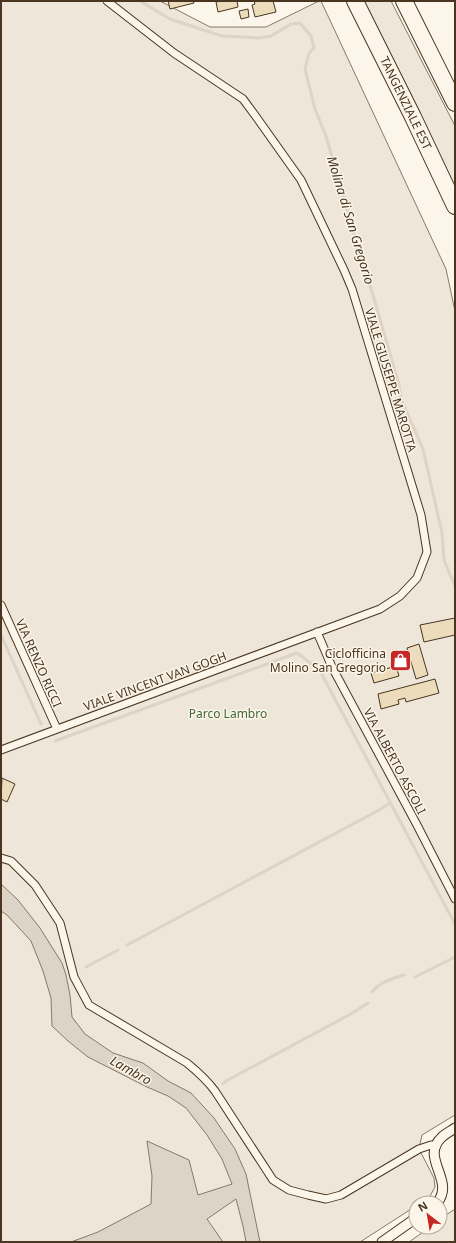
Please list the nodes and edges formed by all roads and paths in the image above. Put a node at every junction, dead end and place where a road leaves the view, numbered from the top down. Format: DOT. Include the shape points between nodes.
graph roads {
  1 [pos="107,1"];
  2 [pos="355,1"];
  3 [pos="404,1"];
  4 [pos="455,103"];
  5 [pos="455,206"];
  6 [pos="1,605"];
  7 [pos="317,632"];
  8 [pos="57,729"];
  9 [pos="1,750"];
  10 [pos="1,858"];
  11 [pos="455,899"];
  12 [pos="455,1128"];
  13 [pos="437,1145"];
  14 [pos="445,1195"];
  15 [pos="408,1224"];
  16 [pos="382,1242"];
  1 -- 7 [label="street, VIALE GIUSEPPE MAROTTA" via="174,53 243,100 300,180 352,288 421,515 428,552 417,578 400,596 380,609"];
  2 -- 5 [label="highway, TANGENZIALE EST"];
  3 -- 4 [label="highway"];
  6 -- 8 [label="street, VIA RENZO RICCI"];
  7 -- 8 [label="street, VIALE VINCENT VAN GOGH"];
  7 -- 11 [label="street, VIA ALBERTO ASCOLI" via="332,667"];
  8 -- 9 [label="street, VIALE VINCENT VAN GOGH"];
  10 -- 13 [label="street" via="11,861 35,885 60,923 74,977 89,1005 187,1063 207,1080 273,1180 289,1190 326,1199 341,1195 419,1149"];
  12 -- 13 [label="street" via="442,1136"];
  13 -- 14 [label="street" via="436,1157 448,1180"];
  15 -- 16 [label="street"];
}
